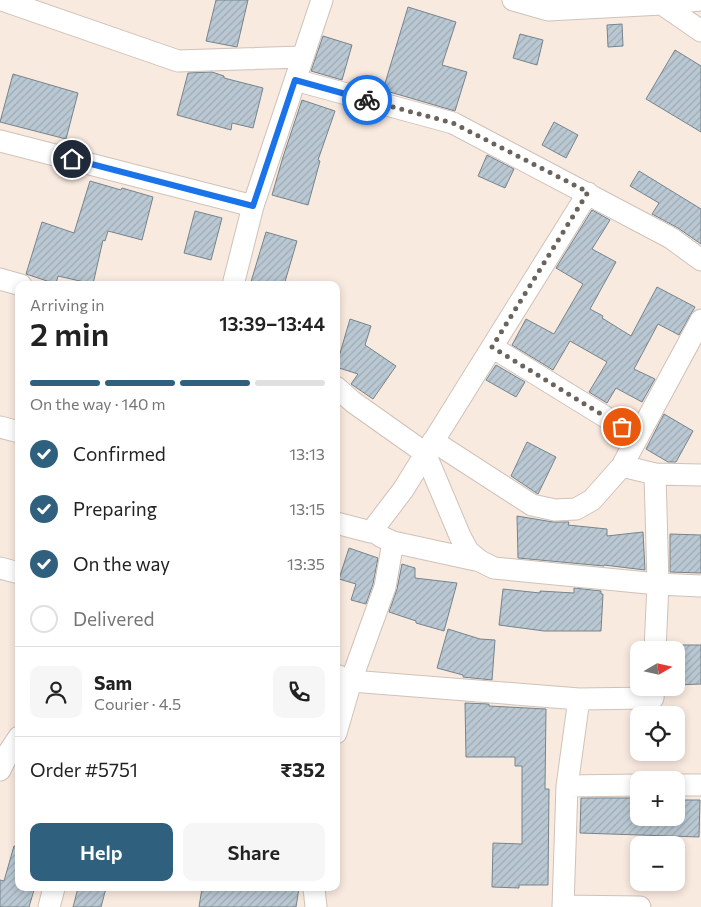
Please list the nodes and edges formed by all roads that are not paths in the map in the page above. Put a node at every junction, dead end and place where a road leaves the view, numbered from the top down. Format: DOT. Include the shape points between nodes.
graph roads {
  1 [pos="2,0"];
  2 [pos="322,0"];
  3 [pos="513,0"];
  4 [pos="701,0"];
  5 [pos="616,3"];
  6 [pos="662,4"];
  7 [pos="701,31"];
  8 [pos="303,57"];
  9 [pos="295,80"];
  10 [pos="0,141"];
  11 [pos="588,192"];
  12 [pos="253,206"];
  13 [pos="701,260"];
  14 [pos="0,279"];
  15 [pos="234,281"];
  16 [pos="15,283"];
  17 [pos="701,320"];
  18 [pos="492,347"];
  19 [pos="340,390"];
  20 [pos="0,427"];
  21 [pos="15,431"];
  22 [pos="638,436"];
  23 [pos="429,447"];
  24 [pos="622,466"];
  25 [pos="655,474"];
  26 [pos="701,475"];
  27 [pos="340,523"];
  28 [pos="370,532"];
  29 [pos="393,542"];
  30 [pos="480,561"];
  31 [pos="0,568"];
  32 [pos="15,572"];
  33 [pos="658,584"];
  34 [pos="701,586"];
  35 [pos="655,641"];
  36 [pos="344,678"];
  37 [pos="653,696"];
  38 [pos="579,700"];
  39 [pos="340,706"];
  40 [pos="15,744"];
  41 [pos="0,770"];
  42 [pos="630,785"];
  43 [pos="685,785"];
  44 [pos="701,785"];
  45 [pos="567,786"];
  46 [pos="53,891"];
  47 [pos="314,891"];
  48 [pos="49,907"];
  49 [pos="316,907"];
  50 [pos="563,907"];
  51 [pos="640,907"];
  1 -- 8 [label="street" via="178,61"];
  2 -- 8 [label="street"];
  3 -- 5 [label="street" via="548,10"];
  4 -- 6 [label="street"];
  5 -- 6 [label="street"];
  6 -- 7 [label="street"];
  8 -- 9 [label="street"];
  9 -- 11 [label="street" via="453,123"];
  9 -- 12 [label="street"];
  10 -- 12 [label="street"];
  11 -- 13 [label="street" via="671,238"];
  11 -- 18 [label="street"];
  12 -- 15 [label="street"];
  14 -- 16 [label="street"];
  17 -- 22 [label="street"];
  18 -- 22 [label="street"];
  18 -- 23 [label="street"];
  19 -- 23 [label="street" via="353,402"];
  20 -- 21 [label="street"];
  22 -- 24 [label="street"];
  23 -- 24 [label="street" via="532,505 555,510 576,509 592,500"];
  23 -- 28 [label="street" via="403,490"];
  23 -- 30 [label="street" via="460,536 468,551"];
  24 -- 25 [label="street"];
  25 -- 26 [label="street"];
  25 -- 33 [label="street"];
  27 -- 28 [label="street"];
  28 -- 29 [label="street"];
  29 -- 30 [label="street"];
  29 -- 36 [label="street" via="385,587"];
  30 -- 33 [label="street" via="494,568"];
  31 -- 32 [label="street"];
  33 -- 34 [label="street"];
  33 -- 35 [label="street"];
  36 -- 38 [label="street"];
  36 -- 39 [label="street"];
  37 -- 38 [label="street"];
  38 -- 45 [label="street"];
  40 -- 41 [label="street"];
  42 -- 45 [label="street"];
  43 -- 44 [label="street"];
  45 -- 50 [label="street"];
  46 -- 48 [label="street"];
  47 -- 49 [label="street"];
  50 -- 51 [label="street"];
}
